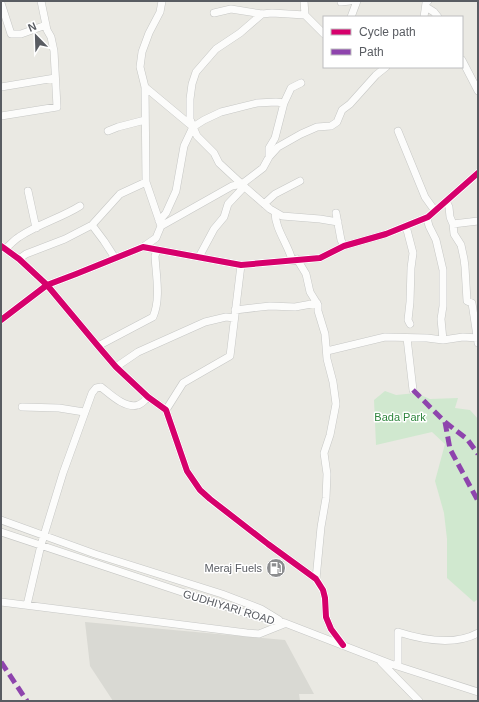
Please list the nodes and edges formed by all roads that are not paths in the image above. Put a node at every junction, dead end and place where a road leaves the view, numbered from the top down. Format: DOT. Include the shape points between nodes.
graph roads {
  1 [pos="41,1"];
  2 [pos="162,1"];
  3 [pos="304,1"];
  4 [pos="350,1"];
  5 [pos="358,1"];
  6 [pos="363,1"];
  7 [pos="341,2"];
  8 [pos="1,3"];
  9 [pos="427,4"];
  10 [pos="214,13"];
  11 [pos="262,14"];
  12 [pos="305,15"];
  13 [pos="351,16"];
  14 [pos="424,16"];
  15 [pos="437,16"];
  16 [pos="4,17"];
  17 [pos="46,25"];
  18 [pos="323,33"];
  19 [pos="463,62"];
  20 [pos="385,68"];
  21 [pos="55,78"];
  22 [pos="301,83"];
  23 [pos="1,87"];
  24 [pos="144,87"];
  25 [pos="478,91"];
  26 [pos="284,103"];
  27 [pos="1,116"];
  28 [pos="145,120"];
  29 [pos="193,127"];
  30 [pos="108,131"];
  31 [pos="398,131"];
  32 [pos="268,157"];
  33 [pos="478,173"];
  34 [pos="300,181"];
  35 [pos="146,182"];
  36 [pos="243,185"];
  37 [pos="28,191"];
  38 [pos="446,201"];
  39 [pos="264,204"];
  40 [pos="80,206"];
  41 [pos="435,211"];
  42 [pos="275,212"];
  43 [pos="336,213"];
  44 [pos="427,218"];
  45 [pos="478,221"];
  46 [pos="338,222"];
  47 [pos="160,224"];
  48 [pos="453,224"];
  49 [pos="92,225"];
  50 [pos="406,226"];
  51 [pos="36,228"];
  52 [pos="344,246"];
  53 [pos="3,247"];
  54 [pos="143,247"];
  55 [pos="157,250"];
  56 [pos="199,257"];
  57 [pos="115,258"];
  58 [pos="19,259"];
  59 [pos="294,260"];
  60 [pos="241,265"];
  61 [pos="47,284"];
  62 [pos="317,304"];
  63 [pos="234,314"];
  64 [pos="1,320"];
  65 [pos="410,324"];
  66 [pos="407,338"];
  67 [pos="443,340"];
  68 [pos="478,340"];
  69 [pos="98,346"];
  70 [pos="327,351"];
  71 [pos="116,367"];
  72 [pos="413,390"];
  73 [pos="148,397"];
  74 [pos="22,407"];
  75 [pos="166,410"];
  76 [pos="84,412"];
  77 [pos="1,520"];
  78 [pos="1,532"];
  79 [pos="44,535"];
  80 [pos="41,545"];
  81 [pos="316,579"];
  82 [pos="1,602"];
  83 [pos="27,605"];
  84 [pos="285,624"];
  85 [pos="478,633"];
  86 [pos="343,645"];
  87 [pos="378,659"];
  88 [pos="398,666"];
  89 [pos="478,692"];
  90 [pos="419,701"];
  1 -- 17 [label="street"];
  2 -- 24 [label="street" via="160,12 142,52 140,67"];
  3 -- 12 [label="street"];
  4 -- 7 [label="street"];
  5 -- 6 [label="street"];
  5 -- 13 [label="street"];
  8 -- 16 [label="street"];
  9 -- 14 [label="street"];
  9 -- 15 [label="street"];
  10 -- 11 [label="street" via="231,9"];
  11 -- 12 [label="street" via="272,12"];
  11 -- 29 [label="street" via="216,49 196,72 190,99 190,119"];
  12 -- 18 [label="street"];
  16 -- 17 [label="street" via="11,34 20,34"];
  17 -- 21 [label="street" via="54,51"];
  19 -- 25 [label="street"];
  20 -- 32 [label="street" via="342,110 337,122 301,134 278,147"];
  21 -- 23 [label="street"];
  21 -- 27 [label="street" via="57,107"];
  22 -- 26 [label="street" via="291,88"];
  24 -- 28 [label="street"];
  24 -- 29 [label="street"];
  26 -- 29 [label="street" via="257,103 221,112"];
  26 -- 32 [label="street"];
  28 -- 30 [label="street"];
  28 -- 35 [label="street"];
  29 -- 36 [label="street" via="197,136 220,163"];
  29 -- 47 [label="street" via="184,146 176,191"];
  31 -- 41 [label="street" via="425,197"];
  32 -- 36 [label="street" via="263,168"];
  33 -- 38 [label="street"];
  34 -- 39 [label="street" via="275,194"];
  35 -- 47 [label="street"];
  35 -- 49 [label="street" via="120,194"];
  36 -- 39 [label="street"];
  36 -- 47 [label="street" via="232,186"];
  36 -- 56 [label="street" via="228,204 224,217 214,229"];
  37 -- 51 [label="street"];
  38 -- 41 [label="street"];
  38 -- 48 [label="street"];
  39 -- 42 [label="street"];
  40 -- 51 [label="street"];
  41 -- 44 [label="street"];
  42 -- 46 [label="street" via="291,218"];
  42 -- 59 [label="street" via="277,224"];
  43 -- 46 [label="street"];
  44 -- 50 [label="street"];
  44 -- 67 [label="street" via="436,240 443,270"];
  45 -- 48 [label="street"];
  46 -- 52 [label="street"];
  47 -- 54 [label="street" via="156,238"];
  48 -- 68 [label="street" via="454,234 461,245 464,259 466,301 472,303"];
  49 -- 57 [label="street"];
  49 -- 58 [label="street"];
  50 -- 52 [label="street"];
  50 -- 65 [label="street" via="413,253 408,320"];
  51 -- 53 [label="street"];
  52 -- 59 [label="street" via="320,258"];
  53 -- 58 [label="street"];
  54 -- 55 [label="street"];
  54 -- 57 [label="street"];
  55 -- 56 [label="street"];
  55 -- 69 [label="street" via="157,298 153,317"];
  56 -- 60 [label="street"];
  57 -- 61 [label="street"];
  58 -- 61 [label="street"];
  59 -- 60 [label="street"];
  59 -- 62 [label="street" via="306,274 310,292"];
  60 -- 63 [label="street"];
  61 -- 64 [label="street"];
  61 -- 69 [label="street"];
  62 -- 63 [label="street" via="295,307 270,306"];
  62 -- 70 [label="street"];
  63 -- 71 [label="street" via="205,322 138,352"];
  63 -- 75 [label="street" via="230,356 183,383"];
  66 -- 67 [label="street"];
  66 -- 70 [label="street" via="385,337"];
  66 -- 72 [label="street"];
  67 -- 68 [label="street" via="463,337"];
  69 -- 71 [label="street"];
  70 -- 81 [label="street" via="336,404 324,453 327,474 326,498"];
  71 -- 73 [label="street"];
  73 -- 75 [label="street"];
  73 -- 76 [label="street" via="136,406 129,406 101,387 96,388"];
  74 -- 76 [label="street"];
  75 -- 81 [label="street" via="187,471 200,490 250,531"];
  76 -- 79 [label="street"];
  77 -- 79 [label="street, GUDHIYARI ROAD"];
  78 -- 80 [label="street, GUDHIYARI ROAD"];
  79 -- 80 [label="street"];
  79 -- 84 [label="street, GUDHIYARI ROAD" via="235,599 261,609"];
  80 -- 83 [label="street"];
  80 -- 84 [label="street, GUDHIYARI ROAD"];
  81 -- 86 [label="street" via="325,598 326,617"];
  82 -- 83 [label="street"];
  83 -- 84 [label="street" via="259,634"];
  84 -- 86 [label="street"];
  85 -- 88 [label="street" via="468,638 443,640 398,632"];
  86 -- 87 [label="street"];
  87 -- 88 [label="street"];
  87 -- 90 [label="street"];
  88 -- 89 [label="street"];
}
